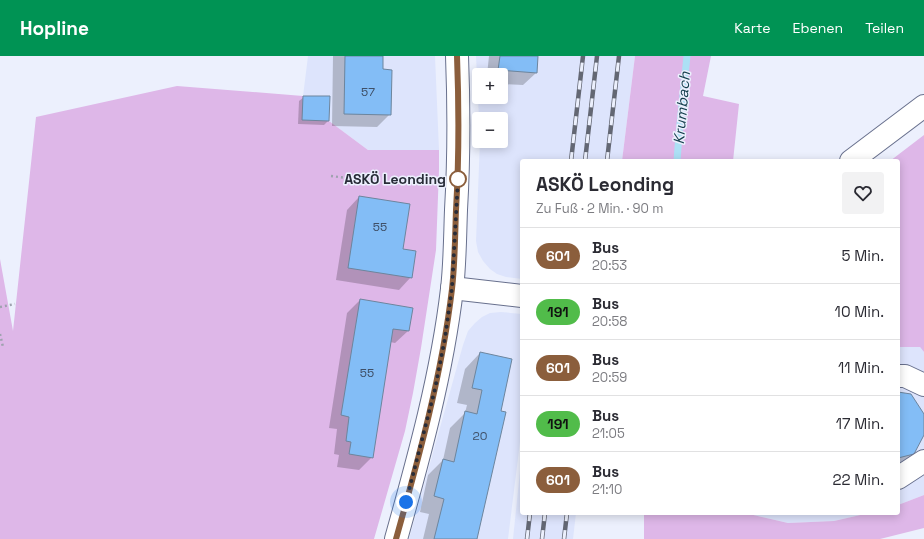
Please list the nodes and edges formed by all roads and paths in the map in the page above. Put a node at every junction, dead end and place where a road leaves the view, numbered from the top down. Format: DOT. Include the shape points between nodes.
graph roads {
  1 [pos="457,56"];
  2 [pos="924,106"];
  3 [pos="853,159"];
  4 [pos="331,176"];
  5 [pos="363,180"];
  6 [pos="452,288"];
  7 [pos="520,296"];
  8 [pos="15,304"];
  9 [pos="0,307"];
  10 [pos="0,334"];
  11 [pos="3,347"];
  12 [pos="900,376"];
  13 [pos="924,385"];
  14 [pos="924,461"];
  15 [pos="900,477"];
  16 [pos="396,539"];
  1 -- 6 [label="street" via="458,171"];
  2 -- 3 [label="street"];
  4 -- 5 [label="path"];
  6 -- 7 [label="street"];
  6 -- 16 [label="street" via="435,389"];
  8 -- 9 [label="path"];
  10 -- 11 [label="path"];
  12 -- 13 [label="street"];
  14 -- 15 [label="street"];
}
